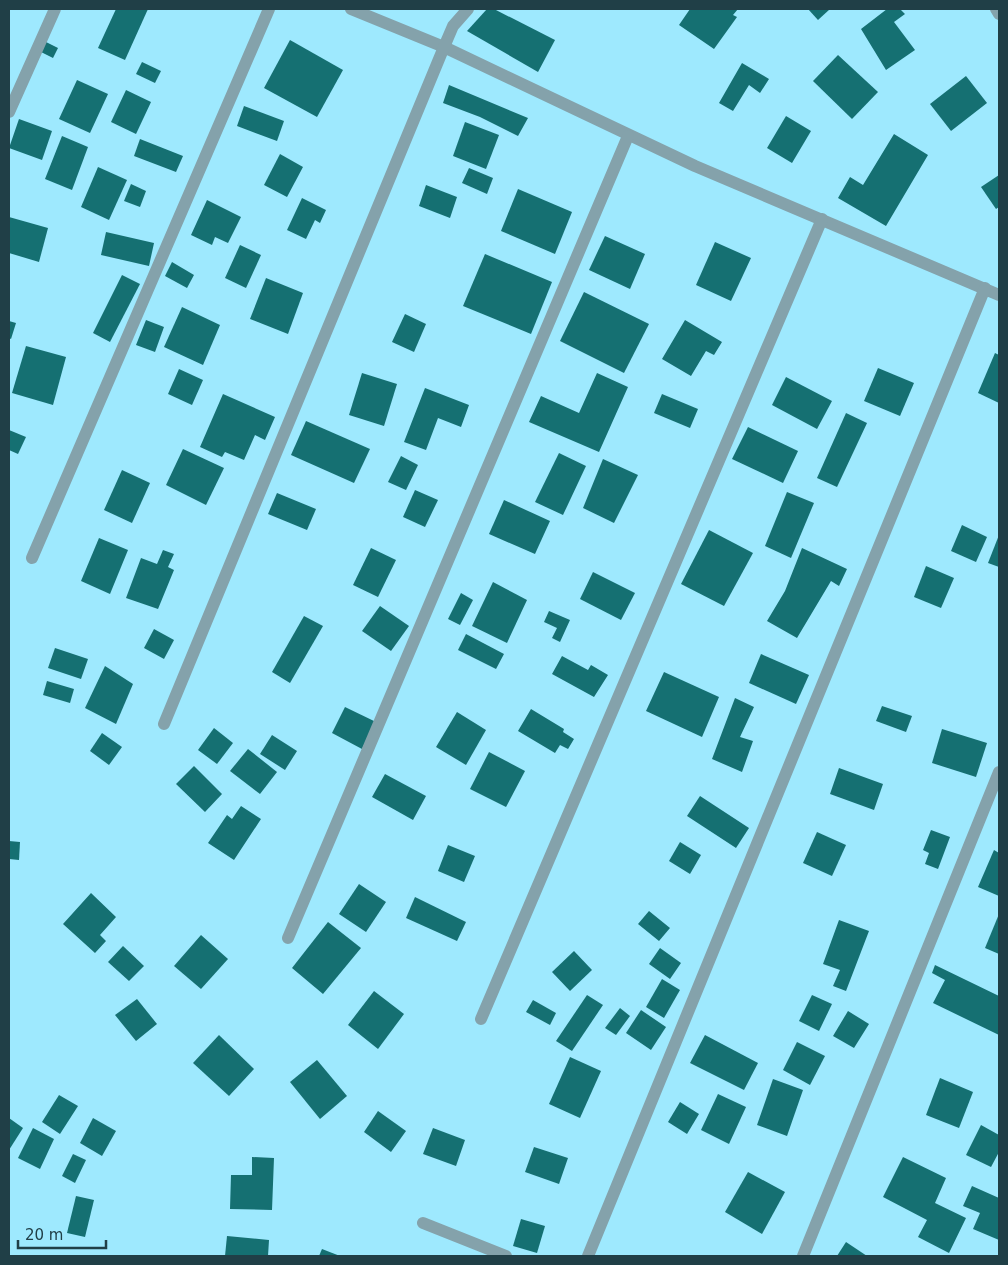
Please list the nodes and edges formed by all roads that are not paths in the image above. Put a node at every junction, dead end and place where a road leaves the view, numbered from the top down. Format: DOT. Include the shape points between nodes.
graph roads {
  1 [pos="55,9"];
  2 [pos="269,9"];
  3 [pos="351,9"];
  4 [pos="468,9"];
  5 [pos="996,9"];
  6 [pos="999,14"];
  7 [pos="444,47"];
  8 [pos="9,112"];
  9 [pos="628,136"];
  10 [pos="822,219"];
  11 [pos="985,288"];
  12 [pos="999,295"];
  13 [pos="32,558"];
  14 [pos="164,724"];
  15 [pos="999,772"];
  16 [pos="288,938"];
  17 [pos="481,1019"];
  18 [pos="423,1223"];
  19 [pos="506,1256"];
  20 [pos="588,1256"];
  21 [pos="803,1256"];
  1 -- 8 [label="street"];
  2 -- 13 [label="street"];
  3 -- 7 [label="street"];
  4 -- 7 [label="street" via="453,26"];
  5 -- 6 [label="street"];
  7 -- 9 [label="street"];
  7 -- 14 [label="street"];
  9 -- 10 [label="street"];
  9 -- 16 [label="street"];
  10 -- 11 [label="street"];
  10 -- 17 [label="street"];
  11 -- 12 [label="street"];
  11 -- 20 [label="street"];
  15 -- 21 [label="street"];
  18 -- 19 [label="street"];
}
